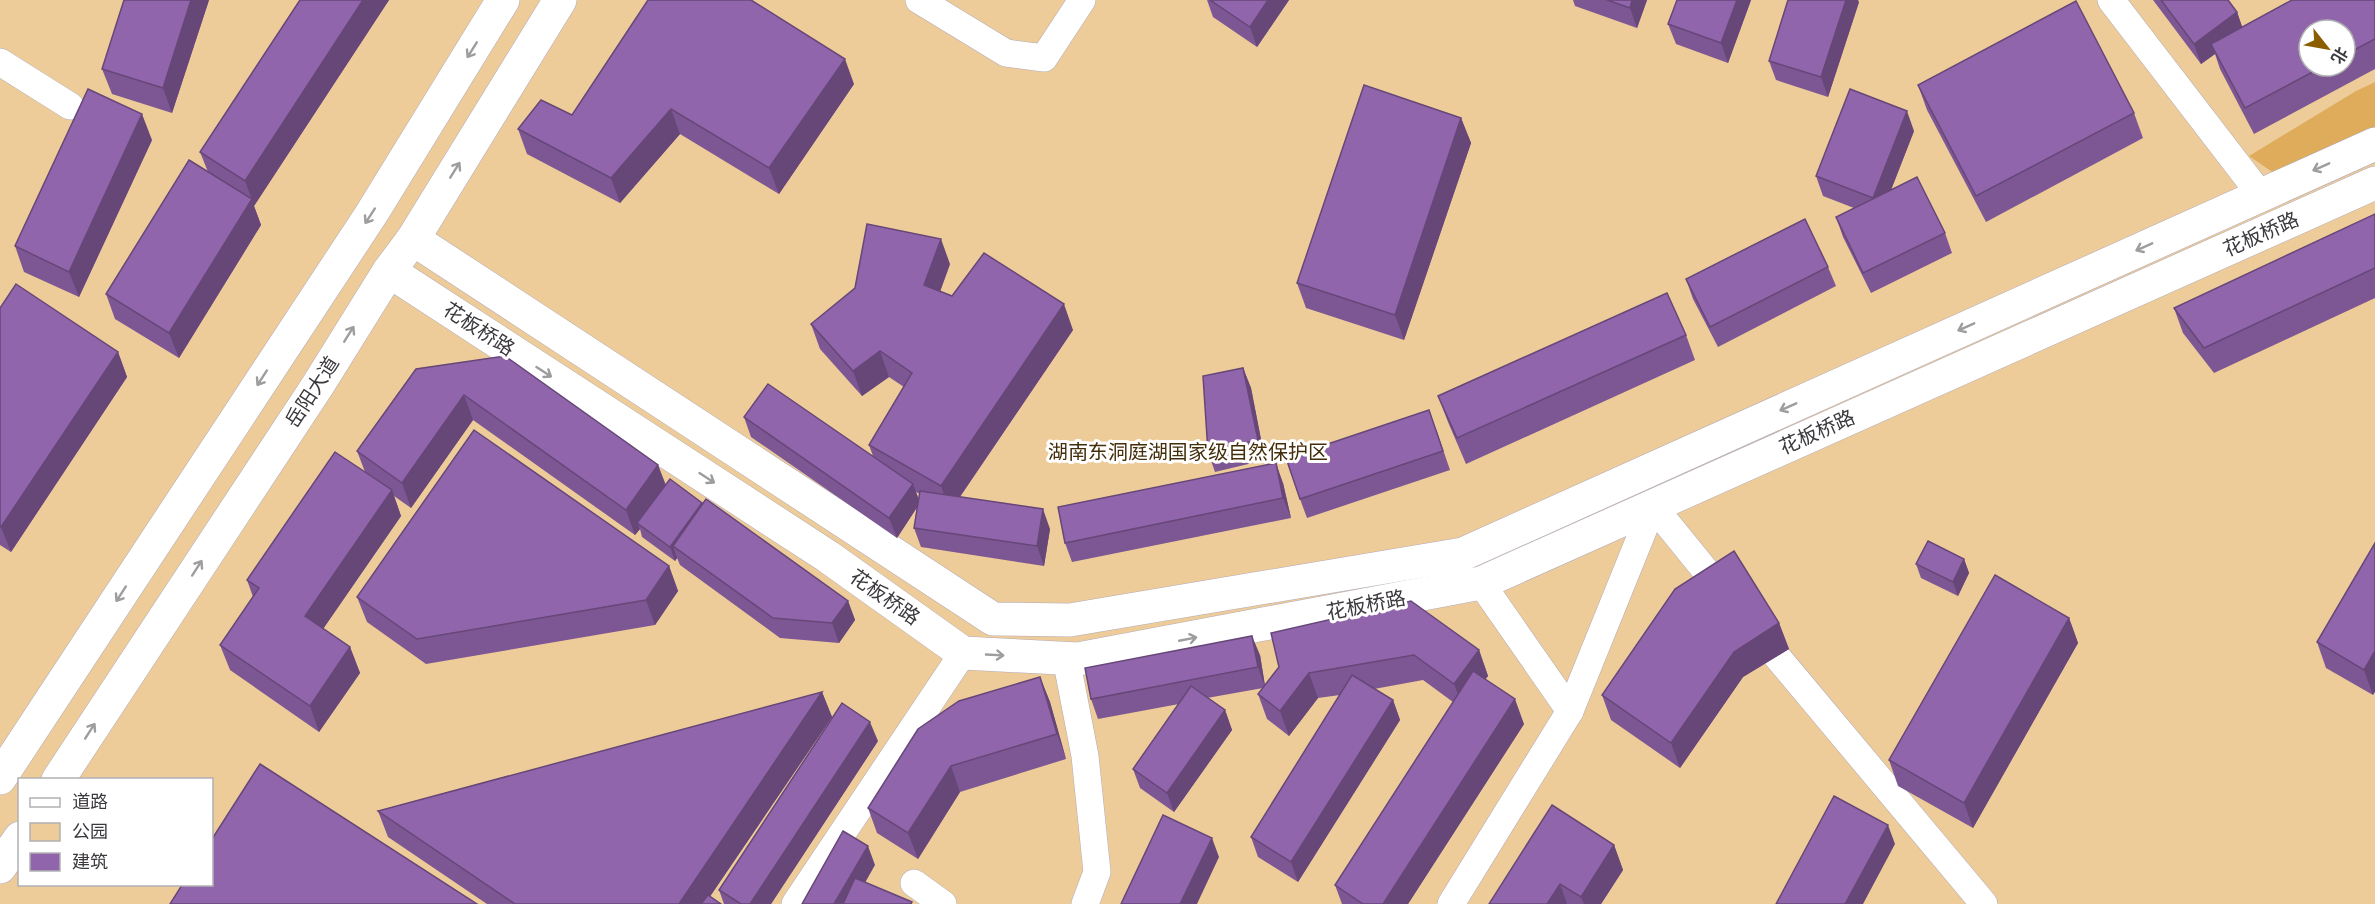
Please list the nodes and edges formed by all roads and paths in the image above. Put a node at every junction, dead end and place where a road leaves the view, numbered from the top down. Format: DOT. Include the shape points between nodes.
graph roads {
  1 [pos="503,0"];
  2 [pos="560,0"];
  3 [pos="919,0"];
  4 [pos="1082,0"];
  5 [pos="2111,0"];
  6 [pos="0,62"];
  7 [pos="70,105"];
  8 [pos="2375,144"];
  9 [pos="2375,183"];
  10 [pos="2260,194"];
  11 [pos="413,239"];
  12 [pos="389,271"];
  13 [pos="1653,506"];
  14 [pos="1481,584"];
  15 [pos="963,653"];
  16 [pos="1066,658"];
  17 [pos="1570,711"];
  18 [pos="0,778"];
  19 [pos="59,778"];
  20 [pos="18,841"];
  21 [pos="0,867"];
  22 [pos="914,883"];
  23 [pos="795,904"];
  24 [pos="943,904"];
  25 [pos="1085,904"];
  26 [pos="1450,904"];
  27 [pos="1984,904"];
  1 -- 18 [label="street, one-way" via="372,213"];
  11 -- 2 [label="street, 岳阳大道, one-way"];
  3 -- 4 [label="street" via="1006,53 1044,58"];
  5 -- 10 [label="street"];
  6 -- 7 [label="street"];
  8 -- 10 [label="street, 花板桥路, one-way"];
  9 -- 13 [label="street, 花板桥路"];
  10 -- 11 [label="street, 花板桥路, one-way" via="1463,554 1070,620 993,619"];
  11 -- 12 [label="street, 岳阳大道"];
  12 -- 15 [label="street, 花板桥路, one-way" via="827,556"];
  19 -- 12 [label="street, 岳阳大道, one-way"];
  13 -- 14 [label="street, 花板桥路"];
  13 -- 17 [label="street"];
  13 -- 27 [label="street"];
  16 -- 14 [label="street, 花板桥路, one-way" via="1078,659"];
  14 -- 17 [label="street"];
  15 -- 16 [label="street, 花板桥路, one-way"];
  15 -- 23 [label="street"];
  16 -- 25 [label="street" via="1086,756 1097,872"];
  17 -- 26 [label="street"];
  20 -- 21 [label="street"];
  22 -- 24 [label="street"];
}
